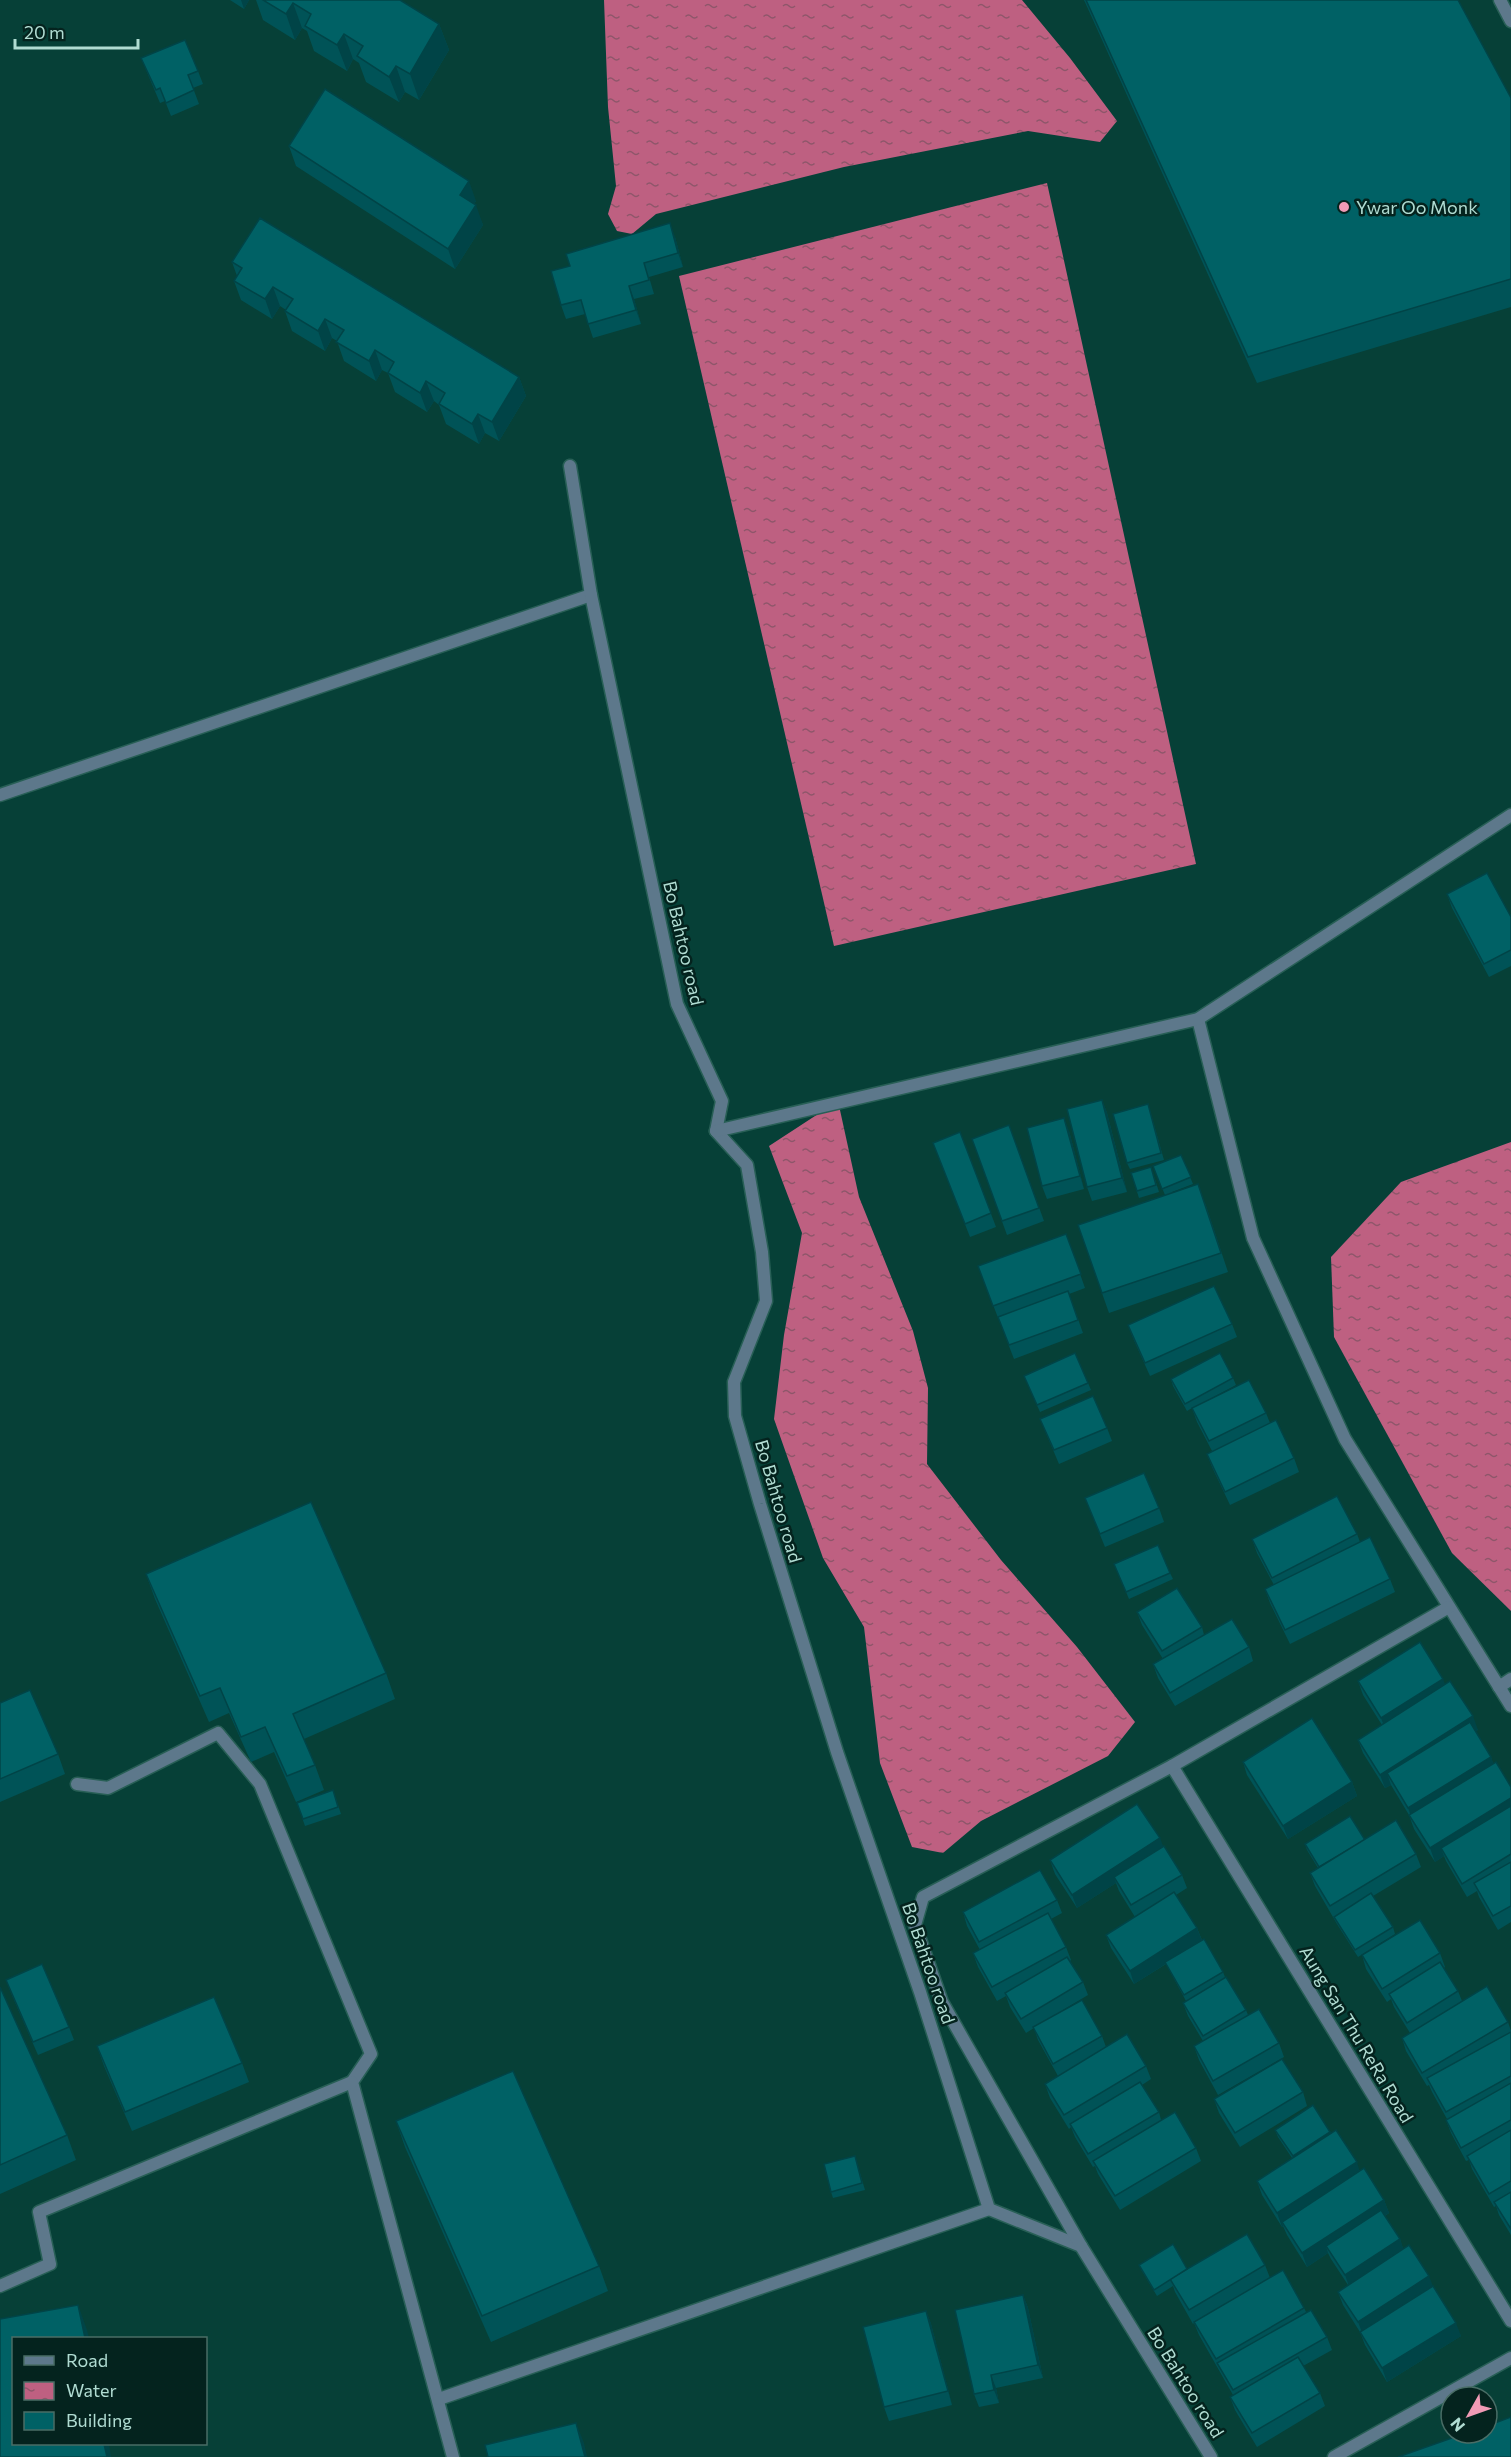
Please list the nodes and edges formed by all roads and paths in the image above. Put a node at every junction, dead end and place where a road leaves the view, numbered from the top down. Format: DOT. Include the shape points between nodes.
graph roads {
  1 [pos="1500,0"];
  2 [pos="1511,21"];
  3 [pos="570,465"];
  4 [pos="591,595"];
  5 [pos="0,795"];
  6 [pos="1511,815"];
  7 [pos="1198,1019"];
  8 [pos="717,1131"];
  9 [pos="1449,1607"];
  10 [pos="1511,1679"];
  11 [pos="1499,1687"];
  12 [pos="1511,1706"];
  13 [pos="1172,1766"];
  14 [pos="77,1784"];
  15 [pos="352,2082"];
  16 [pos="989,2209"];
  17 [pos="1081,2246"];
  18 [pos="0,2286"];
  19 [pos="1511,2321"];
  20 [pos="1511,2358"];
  21 [pos="439,2400"];
  22 [pos="453,2457"];
  23 [pos="1211,2457"];
  24 [pos="1334,2457"];
  1 -- 2 [label="street"];
  3 -- 4 [label="street, Bo Bahtoo road"];
  4 -- 5 [label="street"];
  4 -- 8 [label="street, Bo Bahtoo road" via="677,1004 723,1101"];
  6 -- 7 [label="street"];
  7 -- 8 [label="street"];
  7 -- 9 [label="street" via="1253,1238 1345,1439"];
  8 -- 16 [label="street, Bo Bahtoo road" via="747,1165 766,1300 734,1382 735,1416 837,1752 920,1992"];
  9 -- 11 [label="street"];
  9 -- 13 [label="street, Bo Bahtoo road"];
  10 -- 11 [label="street"];
  11 -- 12 [label="street"];
  13 -- 17 [label="street, Bo Bahtoo road" via="923,1897 915,1925 942,2002"];
  13 -- 19 [label="street, Aung San Thu ReRa Road"];
  14 -- 15 [label="street" via="108,1788 218,1733 260,1784 371,2054"];
  15 -- 18 [label="street" via="39,2212 51,2264"];
  15 -- 21 [label="street"];
  16 -- 17 [label="street"];
  16 -- 21 [label="street"];
  17 -- 23 [label="street, Bo Bahtoo road"];
  20 -- 24 [label="street"];
  21 -- 22 [label="street"];
}
